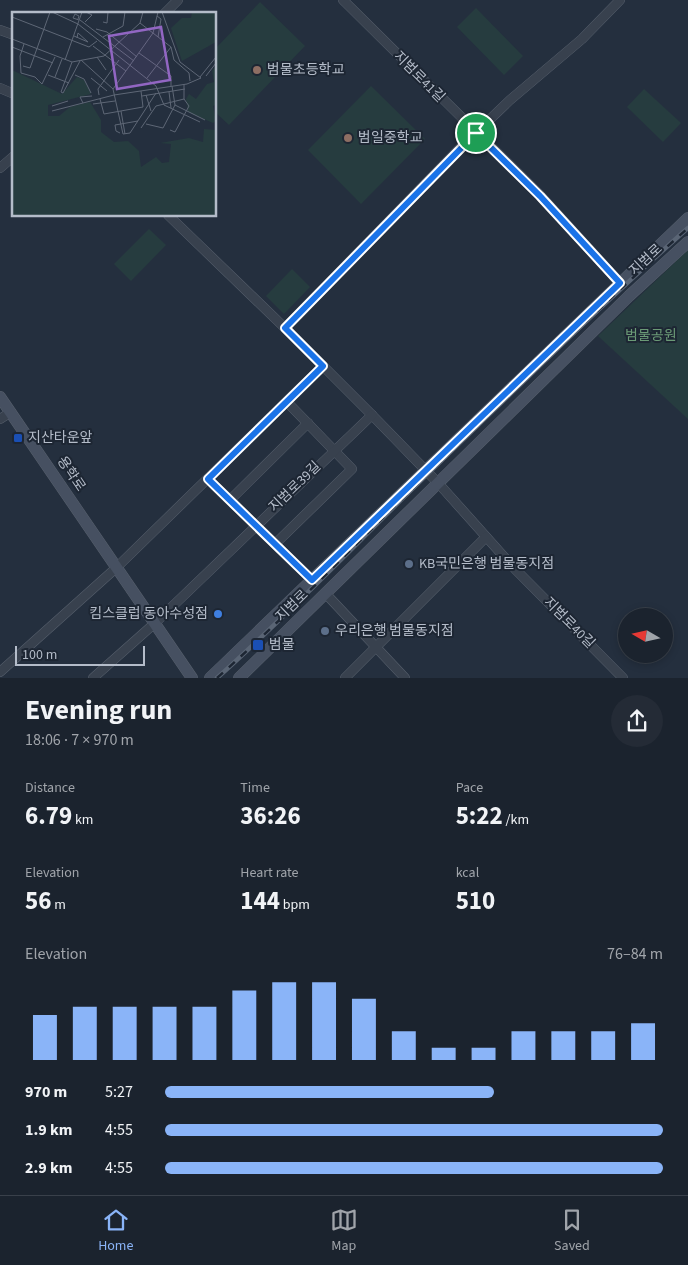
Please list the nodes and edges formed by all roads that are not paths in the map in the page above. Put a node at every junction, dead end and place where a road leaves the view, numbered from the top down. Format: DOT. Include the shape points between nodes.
graph roads {
  1 [pos="178,0"];
  2 [pos="343,0"];
  3 [pos="620,0"];
  4 [pos="166,12"];
  5 [pos="0,30"];
  6 [pos="12,34"];
  7 [pos="0,88"];
  8 [pos="12,93"];
  9 [pos="476,133"];
  10 [pos="12,158"];
  11 [pos="0,168"];
  12 [pos="169,216"];
  13 [pos="688,218"];
  14 [pos="688,242"];
  15 [pos="620,283"];
  16 [pos="285,328"];
  17 [pos="323,366"];
  18 [pos="0,397"];
  19 [pos="287,402"];
  20 [pos="10,412"];
  21 [pos="372,415"];
  22 [pos="0,419"];
  23 [pos="308,423"];
  24 [pos="334,450"];
  25 [pos="425,470"];
  26 [pos="208,479"];
  27 [pos="439,484"];
  28 [pos="230,500"];
  29 [pos="256,525"];
  30 [pos="488,539"];
  31 [pos="275,544"];
  32 [pos="116,568"];
  33 [pos="312,580"];
  34 [pos="326,594"];
  35 [pos="155,623"];
  36 [pos="376,648"];
  37 [pos="0,672"];
  38 [pos="93,678"];
  39 [pos="192,678"];
  40 [pos="210,678"];
  41 [pos="239,678"];
  42 [pos="345,678"];
  43 [pos="406,678"];
  44 [pos="623,678"];
  1 -- 4 [label="street"];
  2 -- 9 [label="street, 지범로41길"];
  3 -- 9 [label="street" via="582,39"];
  5 -- 6 [label="street"];
  7 -- 8 [label="street"];
  9 -- 15 [label="street, 지범로41길" via="540,196"];
  9 -- 16 [label="street"];
  10 -- 11 [label="street"];
  12 -- 16 [label="street"];
  13 -- 15 [label="main road"];
  14 -- 27 [label="main road, 지범로"];
  15 -- 25 [label="main road"];
  16 -- 17 [label="street"];
  17 -- 19 [label="street"];
  17 -- 21 [label="street"];
  18 -- 20 [label="main road, 용학로"];
  19 -- 23 [label="street"];
  19 -- 26 [label="street"];
  20 -- 22 [label="street"];
  20 -- 32 [label="main road, 용학로"];
  21 -- 24 [label="street, 지범로39길"];
  21 -- 25 [label="street"];
  23 -- 24 [label="street"];
  23 -- 28 [label="street"];
  24 -- 29 [label="street, 지범로39길"];
  24 -- 31 [label="street" via="352,469"];
  25 -- 27 [label="street"];
  25 -- 33 [label="main road"];
  26 -- 28 [label="street"];
  26 -- 32 [label="street"];
  27 -- 30 [label="street"];
  27 -- 34 [label="main road, 지범로"];
  28 -- 29 [label="street"];
  29 -- 31 [label="street"];
  29 -- 35 [label="street, 지범로39길"];
  30 -- 36 [label="street"];
  30 -- 44 [label="street, 지범로40길"];
  31 -- 33 [label="street"];
  32 -- 35 [label="main road, 용학로"];
  32 -- 37 [label="street"];
  33 -- 40 [label="main road"];
  34 -- 36 [label="street"];
  34 -- 41 [label="main road, 지범로"];
  35 -- 38 [label="street"];
  35 -- 39 [label="main road, 용학로"];
  36 -- 42 [label="street"];
  36 -- 43 [label="street"];
}
